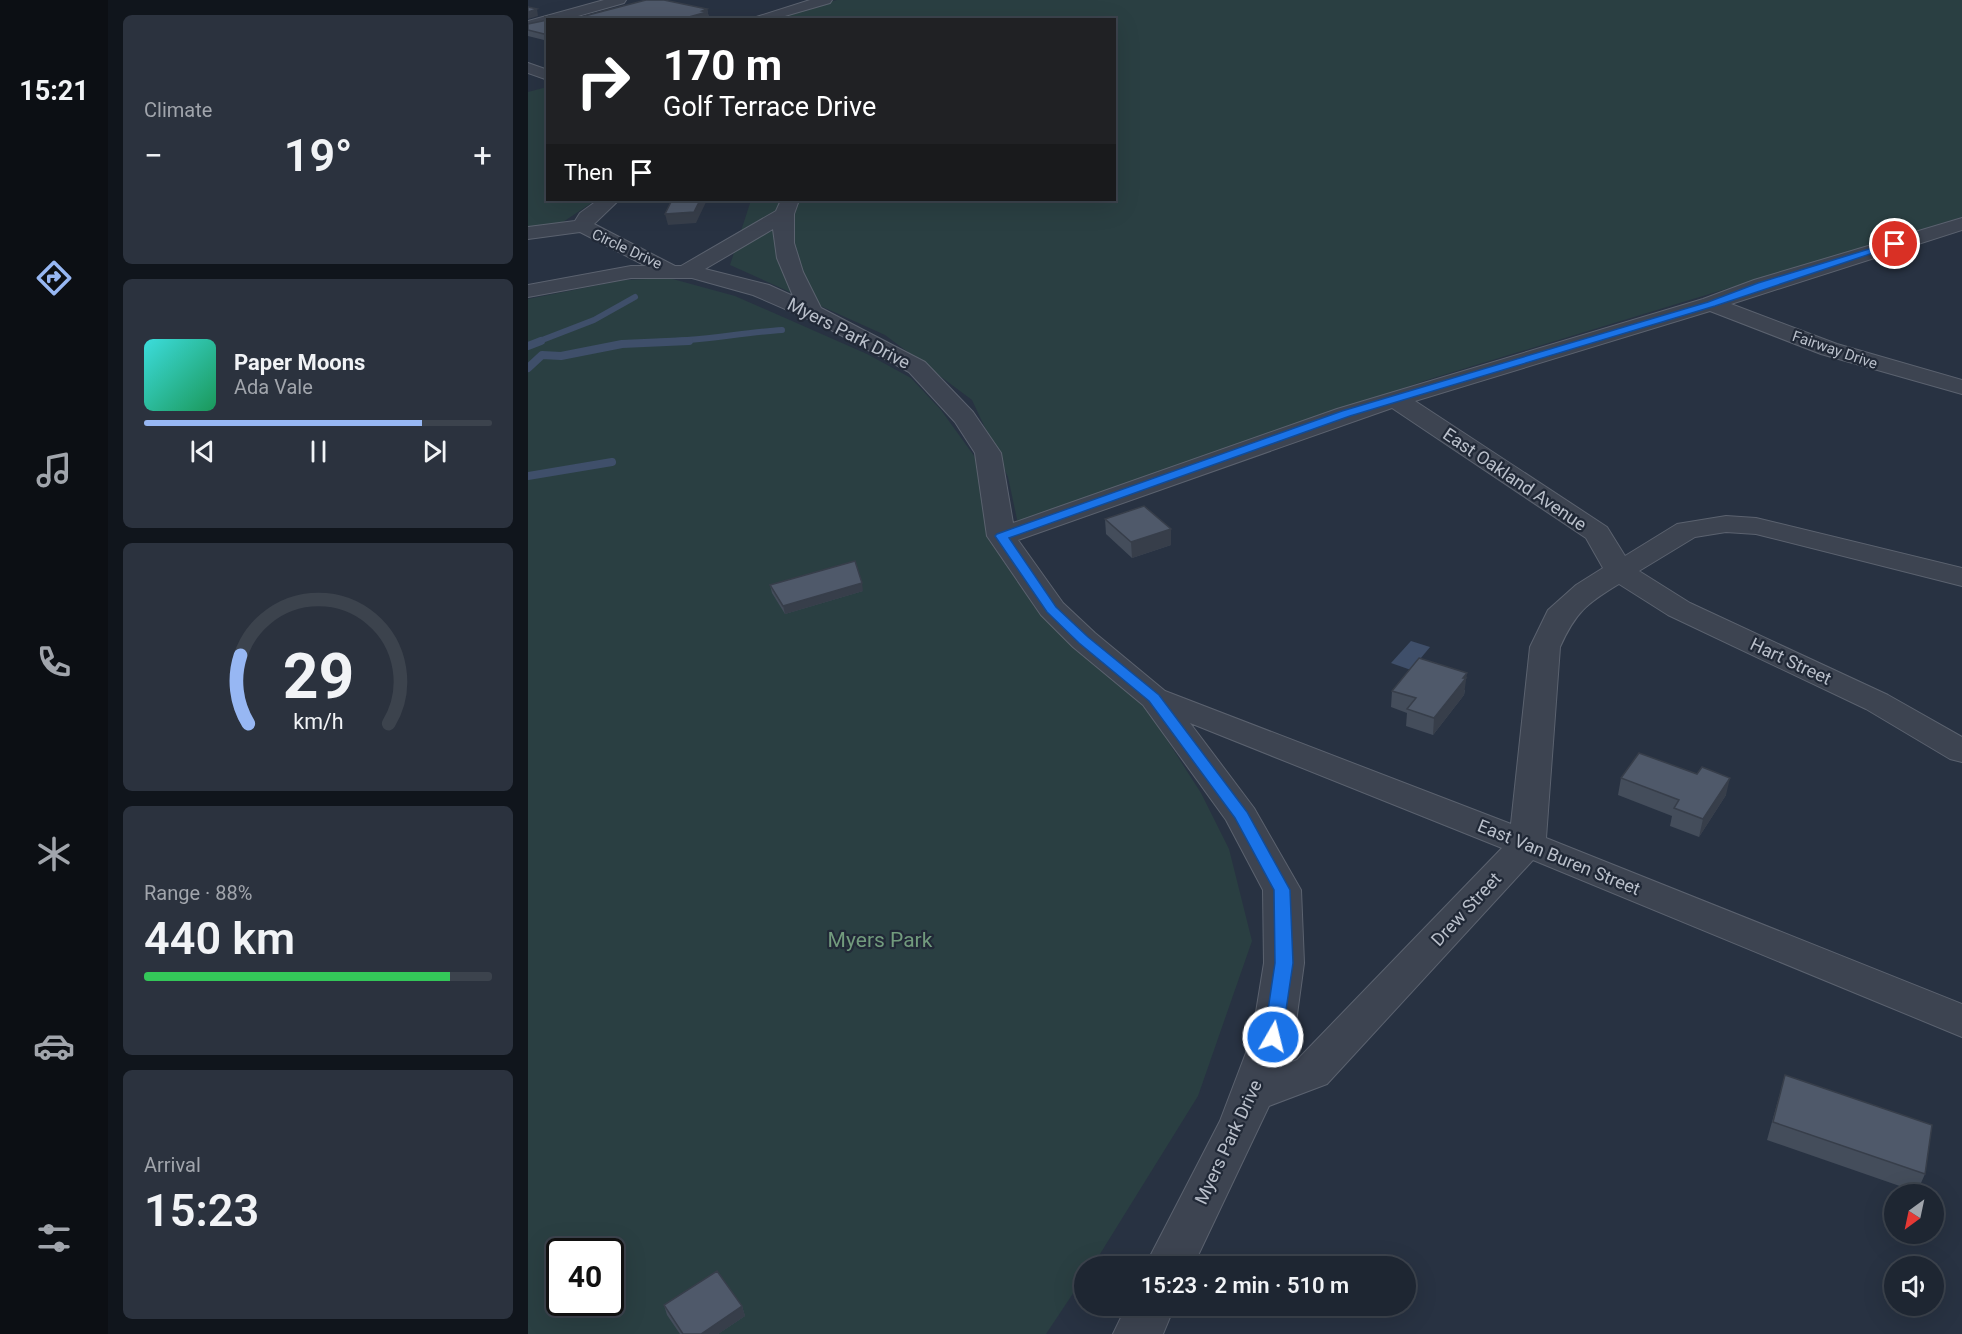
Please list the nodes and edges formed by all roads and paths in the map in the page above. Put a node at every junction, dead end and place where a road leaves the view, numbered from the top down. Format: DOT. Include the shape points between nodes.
graph roads {
  1 [pos="619,0"];
  2 [pos="825,0"];
  3 [pos="538,6"];
  4 [pos="567,13"];
  5 [pos="551,18"];
  6 [pos="588,18"];
  7 [pos="761,18"];
  8 [pos="546,19"];
  9 [pos="528,25"];
  10 [pos="528,68"];
  11 [pos="546,74"];
  12 [pos="609,201"];
  13 [pos="787,207"];
  14 [pos="1962,224"];
  15 [pos="583,226"];
  16 [pos="528,233"];
  17 [pos="682,271"];
  18 [pos="528,291"];
  19 [pos="1711,304"];
  20 [pos="812,312"];
  21 [pos="1962,387"];
  22 [pos="1395,399"];
  23 [pos="1001,536"];
  24 [pos="1620,572"];
  25 [pos="1962,577"];
  26 [pos="1154,698"];
  27 [pos="1962,750"];
  28 [pos="1527,844"];
  29 [pos="1962,1021"];
  30 [pos="1251,1095"];
  31 [pos="1174,1256"];
  32 [pos="1146,1316"];
  33 [pos="1138,1334"];
  1 -- 4 [label="street"];
  2 -- 7 [label="street"];
  3 -- 4 [label="street"];
  4 -- 5 [label="street"];
  4 -- 6 [label="street"];
  8 -- 9 [label="street"];
  10 -- 11 [label="street"];
  12 -- 15 [label="street, Circle Drive" via="587,217"];
  13 -- 17 [label="street"];
  13 -- 20 [label="street" via="783,232 788,259"];
  14 -- 19 [label="street"];
  15 -- 16 [label="street"];
  15 -- 17 [label="street, Circle Drive" via="618,246"];
  17 -- 18 [label="street, Myers Park Drive" via="631,272"];
  17 -- 20 [label="street, Myers Park Drive" via="723,278"];
  19 -- 21 [label="street, Fairway Drive" via="1829,349"];
  19 -- 22 [label="street"];
  20 -- 23 [label="street, Myers Park Drive" via="916,367 964,417 988,453"];
  22 -- 23 [label="street"];
  22 -- 24 [label="street, East Oakland Avenue" via="1597,533"];
  23 -- 26 [label="street, Myers Park Drive" via="1052,609"];
  24 -- 25 [label="street" via="1687,530 1726,524 1756,526 1814,539"];
  24 -- 27 [label="street, Hart Street" via="1679,609 1877,702"];
  24 -- 28 [label="street" via="1586,591 1559,616 1545,647"];
  26 -- 28 [label="street, East Van Buren Street"];
  26 -- 30 [label="street, Myers Park Drive" via="1241,816 1282,890 1284,963 1273,1037"];
  28 -- 29 [label="street, East Van Buren Street"];
  28 -- 30 [label="street, Drew Street" via="1312,1072"];
  30 -- 31 [label="street, Myers Park Drive"];
  32 -- 33 [label="street"];
}
